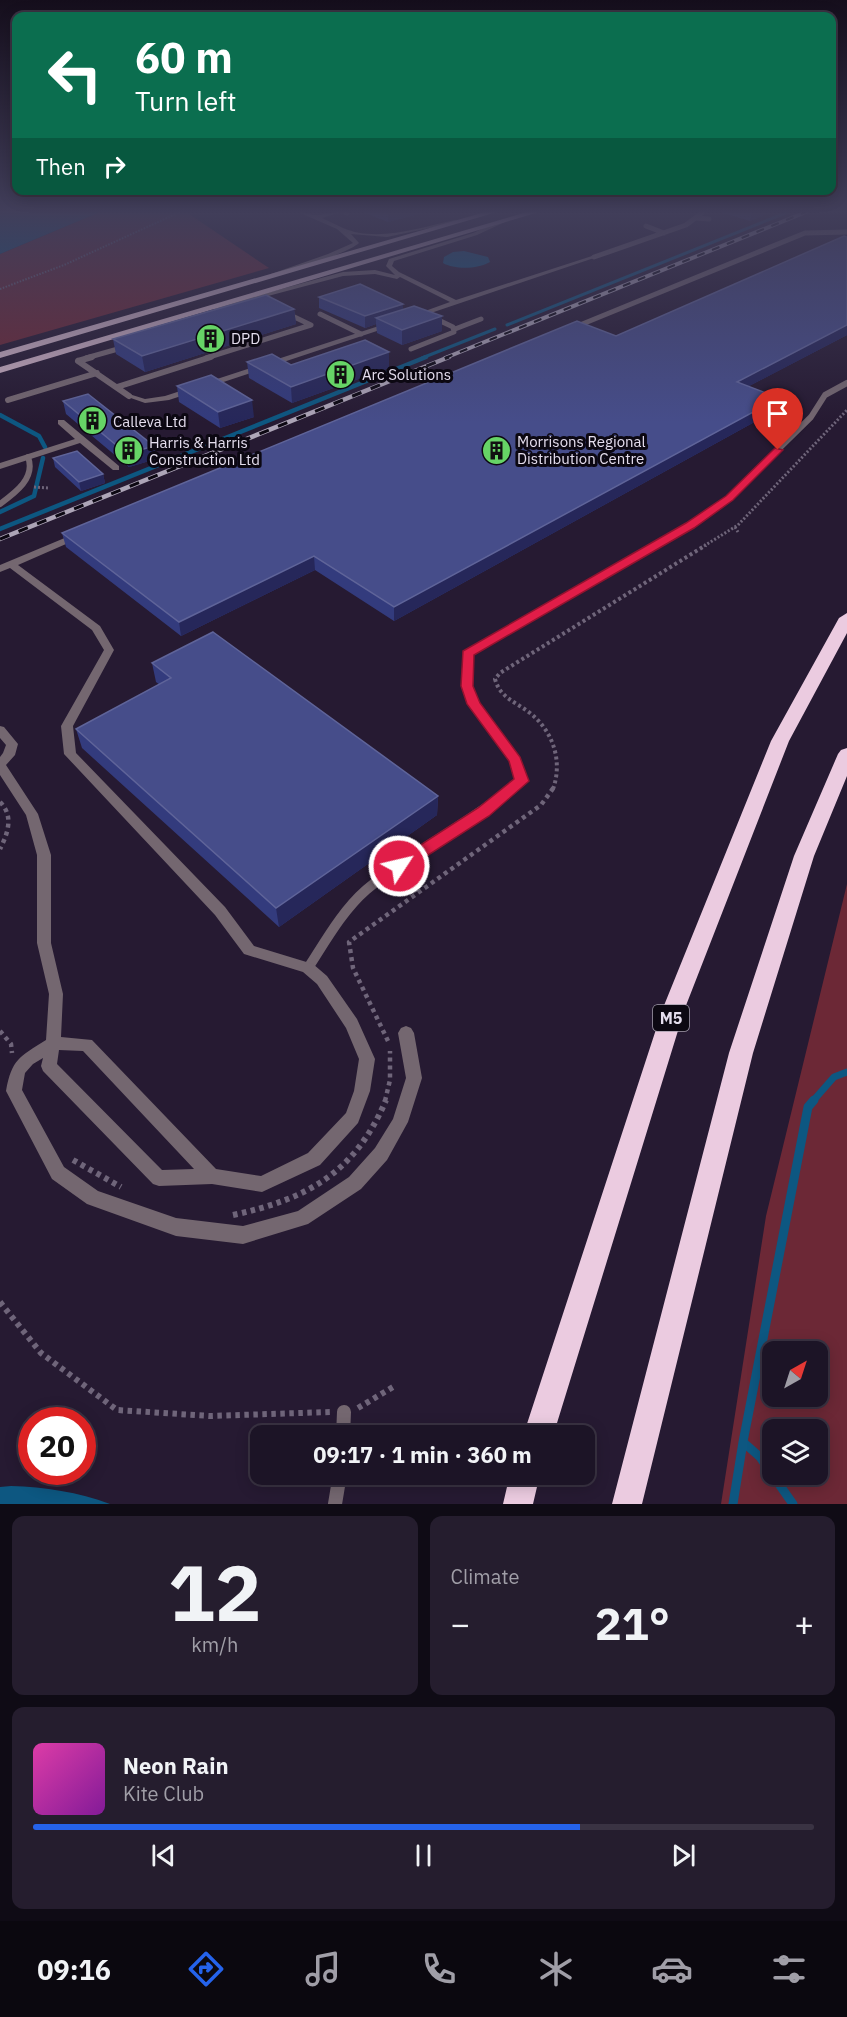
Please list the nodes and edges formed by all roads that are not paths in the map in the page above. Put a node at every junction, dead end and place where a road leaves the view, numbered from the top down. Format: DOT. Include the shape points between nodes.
graph roads {
  1 [pos="248,282"];
  2 [pos="296,282"];
  3 [pos="311,282"];
  4 [pos="414,282"];
  5 [pos="517,282"];
  6 [pos="684,282"];
  7 [pos="456,302"];
  8 [pos="280,309"];
  9 [pos="424,313"];
  10 [pos="320,314"];
  11 [pos="181,316"];
  12 [pos="481,319"];
  13 [pos="455,328"];
  14 [pos="572,328"];
  15 [pos="361,334"];
  16 [pos="134,344"];
  17 [pos="411,349"];
  18 [pos="0,355"];
  19 [pos="0,370"];
  20 [pos="97,374"];
  21 [pos="847,383"];
  22 [pos="117,387"];
  23 [pos="129,396"];
  24 [pos="8,400"];
  25 [pos="61,422"];
  26 [pos="81,440"];
  27 [pos="28,457"];
  28 [pos="0,466"];
  29 [pos="116,468"];
  30 [pos="0,504"];
  31 [pos="86,532"];
  32 [pos="5,567"];
  33 [pos="847,618"];
  34 [pos="0,730"];
  35 [pos="847,754"];
  36 [pos="0,764"];
  37 [pos="0,781"];
  38 [pos="14,787"];
  39 [pos="308,968"];
  40 [pos="406,1033"];
  41 [pos="53,1043"];
  42 [pos="212,1176"];
  43 [pos="344,1412"];
  44 [pos="343,1425"];
  45 [pos="541,1425"];
  46 [pos="338,1485"];
  47 [pos="522,1485"];
  48 [pos="335,1504"];
  49 [pos="518,1504"];
  50 [pos="627,1504"];
  1 -- 18 [label="main road"];
  2 -- 11 [label="main road"];
  3 -- 11 [label="street"];
  4 -- 7 [label="street"];
  5 -- 7 [label="street"];
  6 -- 14 [label="lane"];
  7 -- 9 [label="street"];
  8 -- 22 [label="lane" via="311,326"];
  9 -- 13 [label="lane"];
  9 -- 15 [label="street"];
  10 -- 15 [label="lane"];
  11 -- 19 [label="main road"];
  12 -- 13 [label="lane"];
  13 -- 17 [label="lane" via="453,333"];
  15 -- 23 [label="street" via="166,398 145,401"];
  16 -- 20 [label="lane" via="78,361"];
  20 -- 22 [label="lane"];
  20 -- 24 [label="lane"];
  21 -- 39 [label="lane" via="825,395 811,417 729,498 690,525 467,654 467,686 474,704 515,760 522,781 483,812 365,891 338,922"];
  22 -- 23 [label="lane"];
  25 -- 26 [label="street"];
  26 -- 27 [label="street"];
  26 -- 29 [label="street"];
  27 -- 28 [label="street"];
  27 -- 30 [label="lane" via="32,462 30,472 16,493"];
  31 -- 32 [label="street"];
  32 -- 39 [label="street" via="96,628 109,650 68,726 70,754 220,910 249,950"];
  33 -- 45 [label="highway, M5" via="780,741 674,1008"];
  34 -- 36 [label="street" via="12,744 9,755"];
  35 -- 50 [label="highway" via="804,856 741,1053"];
  36 -- 38 [label="street"];
  37 -- 38 [label="street"];
  38 -- 41 [label="street" via="32,814 44,855 44,943 56,994"];
  39 -- 42 [label="street" via="322,980 352,1024 367,1059 362,1091 352,1118 314,1159 262,1184"];
  40 -- 41 [label="street" via="414,1078 400,1122 381,1154 355,1183 302,1218 243,1235 176,1227 93,1198 58,1173 14,1091 18,1070"];
  41 -- 42 [label="street" via="87,1045"];
  41 -- 42 [label="street" via="48,1066 159,1178"];
  43 -- 44 [label="lane"];
  46 -- 48 [label="lane"];
  47 -- 49 [label="highway"];
}
